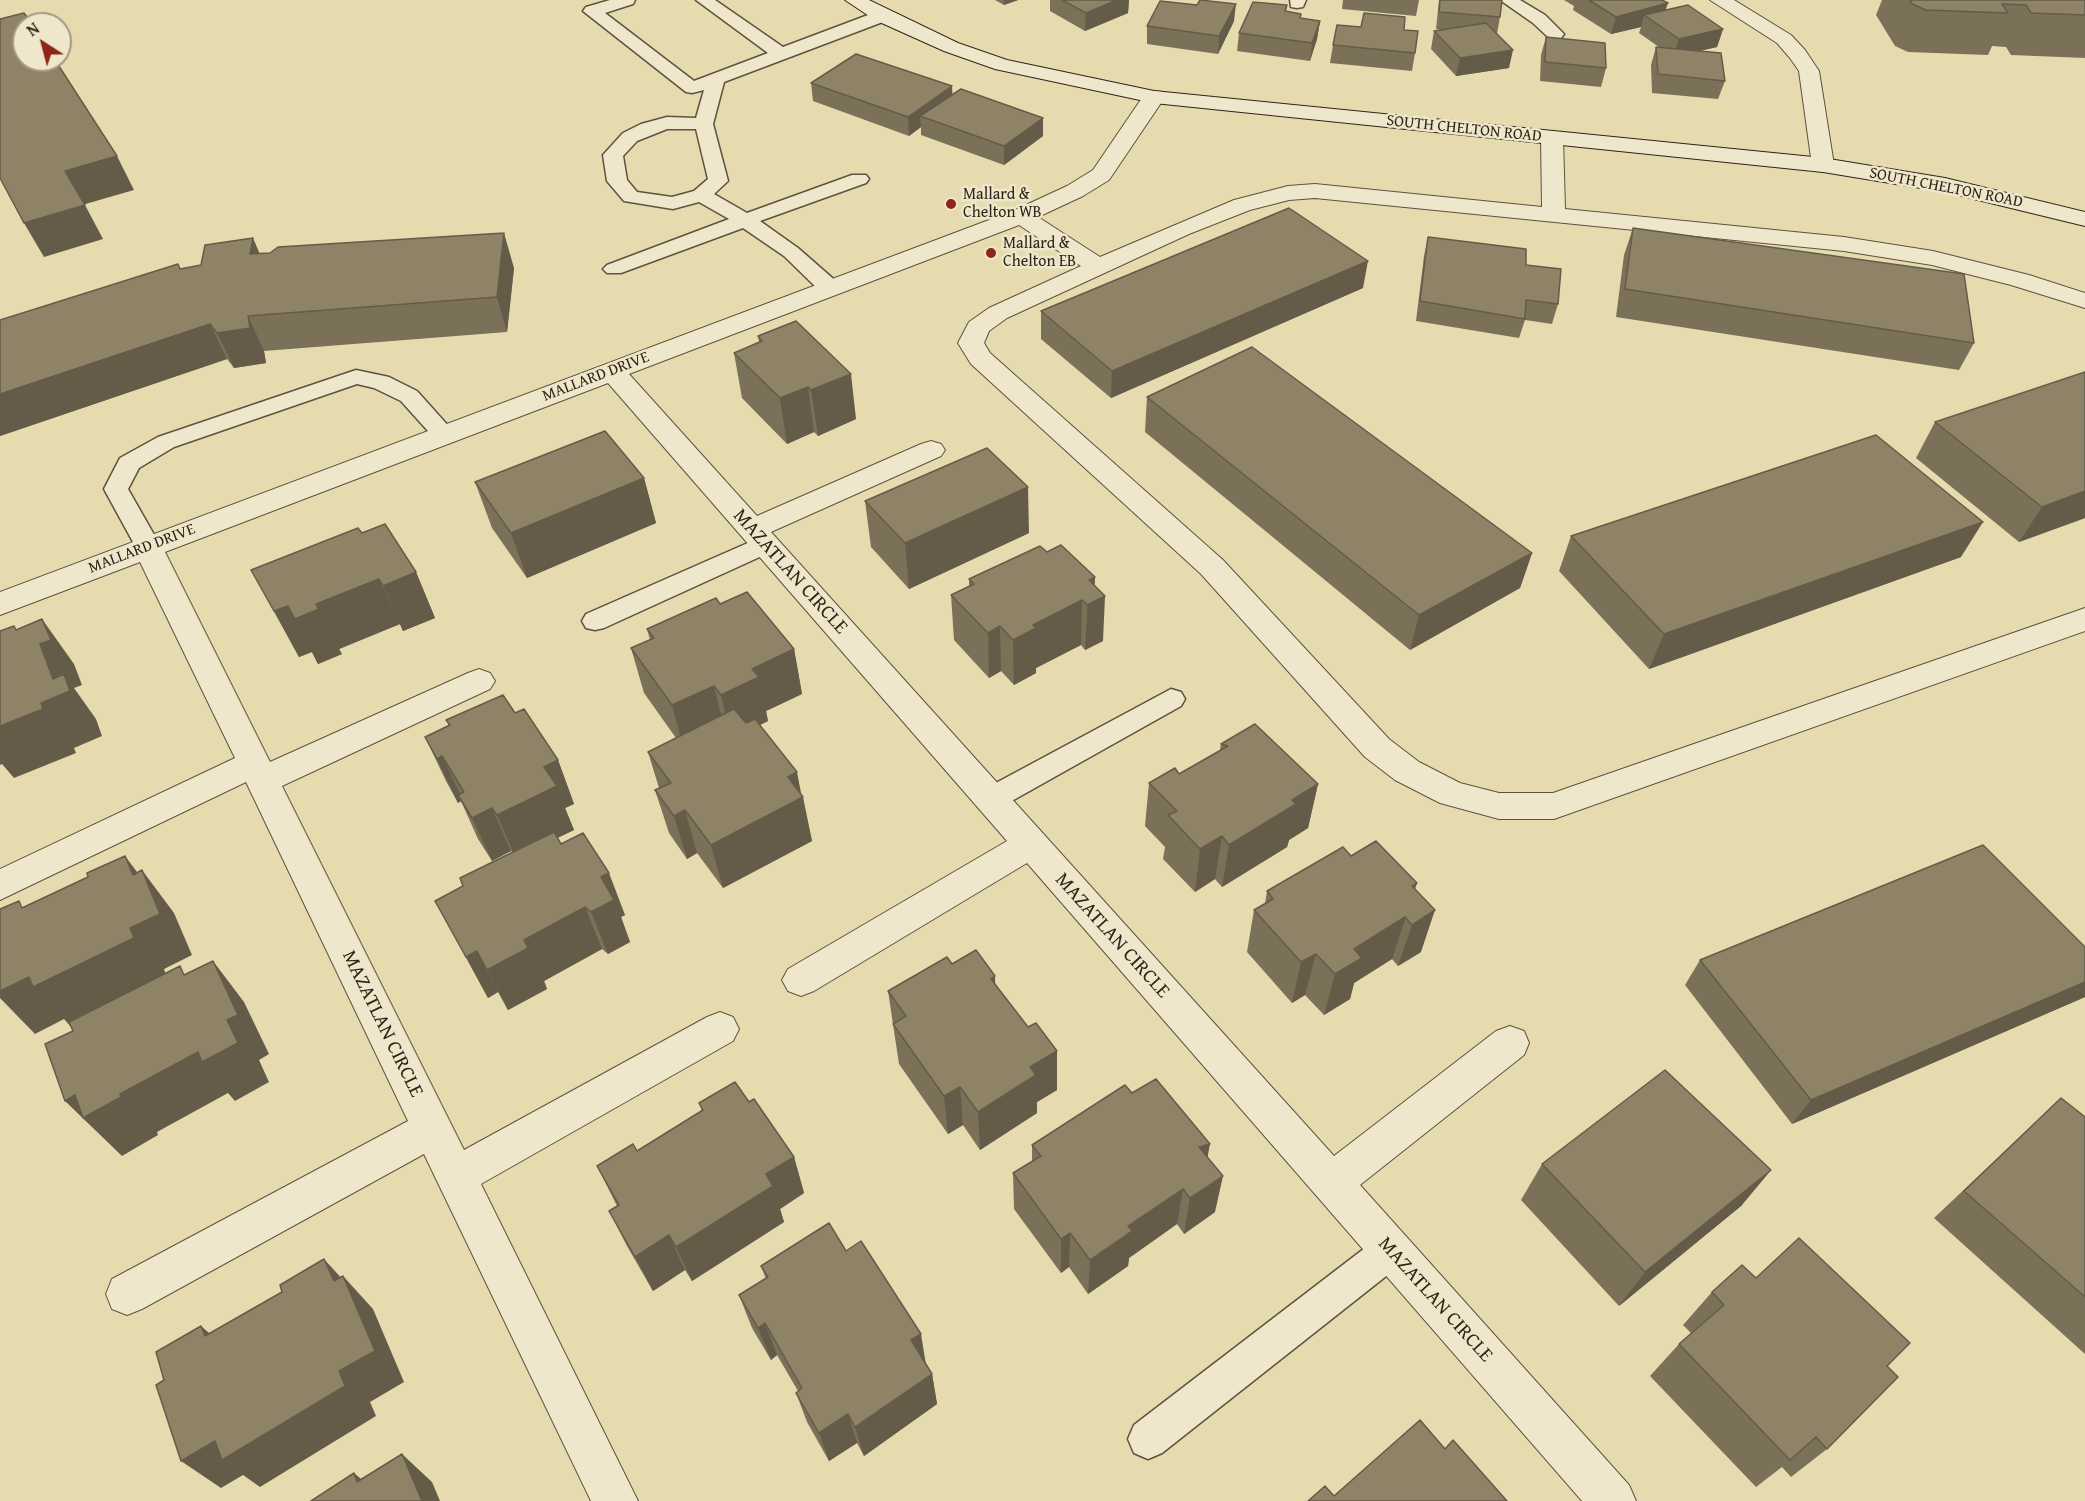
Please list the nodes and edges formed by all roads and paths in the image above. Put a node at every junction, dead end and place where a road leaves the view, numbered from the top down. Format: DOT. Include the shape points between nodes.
graph roads {
  1 [pos="627,0"];
  2 [pos="704,0"];
  3 [pos="855,0"];
  4 [pos="1508,0"];
  5 [pos="1720,0"];
  6 [pos="882,16"];
  7 [pos="1555,34"];
  8 [pos="781,54"];
  9 [pos="716,79"];
  10 [pos="1155,97"];
  11 [pos="704,124"];
  12 [pos="1552,138"];
  13 [pos="1823,165"];
  14 [pos="859,179"];
  15 [pos="701,195"];
  16 [pos="1554,215"];
  17 [pos="1021,216"];
  18 [pos="2085,219"];
  19 [pos="745,220"];
  20 [pos="1099,267"];
  21 [pos="614,269"];
  22 [pos="830,288"];
  23 [pos="2085,301"];
  24 [pos="612,371"];
  25 [pos="444,435"];
  26 [pos="931,450"];
  27 [pos="759,537"];
  28 [pos="148,547"];
  29 [pos="0,604"];
  30 [pos="2085,619"];
  31 [pos="595,621"];
  32 [pos="479,681"];
  33 [pos="1171,699"];
  34 [pos="258,772"];
  35 [pos="991,799"];
  36 [pos="1030,844"];
  37 [pos="0,885"];
  38 [pos="801,980"];
  39 [pos="720,1029"];
  40 [pos="1510,1043"];
  41 [pos="433,1128"];
  42 [pos="456,1176"];
  43 [pos="1331,1183"];
  44 [pos="1391,1250"];
  45 [pos="127,1294"];
  46 [pos="1148,1438"];
  47 [pos="615,1501"];
  48 [pos="1613,1501"];
  1 -- 9 [label="lane" via="592,11 692,88"];
  2 -- 8 [label="lane"];
  3 -- 6 [label="street, SOUTH CHELTON ROAD"];
  4 -- 7 [label="lane"];
  5 -- 13 [label="street" via="1784,39 1809,71"];
  6 -- 8 [label="lane"];
  6 -- 10 [label="street, SOUTH CHELTON ROAD" via="1002,65"];
  8 -- 9 [label="lane"];
  9 -- 11 [label="lane"];
  10 -- 12 [label="street, SOUTH CHELTON ROAD"];
  10 -- 17 [label="street, MALLARD DRIVE" via="1101,175"];
  11 -- 15 [label="lane" via="718,181"];
  11 -- 15 [label="lane" via="667,123 648,128 630,137 613,155 617,181 631,197 673,203"];
  12 -- 13 [label="street, SOUTH CHELTON ROAD"];
  12 -- 16 [label="street"];
  13 -- 18 [label="street, SOUTH CHELTON ROAD" via="1945,185"];
  14 -- 19 [label="lane"];
  15 -- 19 [label="lane"];
  16 -- 20 [label="street" via="1315,191 1287,193 1242,205 1181,229"];
  16 -- 23 [label="street" via="1844,244 1933,258"];
  17 -- 20 [label="street"];
  17 -- 22 [label="street, MALLARD DRIVE"];
  19 -- 21 [label="lane"];
  19 -- 22 [label="lane" via="791,252"];
  20 -- 30 [label="street" via="998,313 978,327 972,343 980,358 1212,567 1377,748 1407,771 1452,794 1499,806 1554,806"];
  22 -- 24 [label="street, MALLARD DRIVE"];
  24 -- 25 [label="street, MALLARD DRIVE"];
  24 -- 27 [label="street, MAZATLAN CIRCLE"];
  25 -- 28 [label="street, MALLARD DRIVE"];
  25 -- 28 [label="lane" via="409,396 381,382 356,377 166,442 129,463 116,489"];
  26 -- 27 [label="street"];
  27 -- 31 [label="lane"];
  27 -- 35 [label="street, MAZATLAN CIRCLE"];
  28 -- 29 [label="street, MALLARD DRIVE"];
  28 -- 34 [label="street, MAZATLAN CIRCLE"];
  32 -- 34 [label="street"];
  33 -- 35 [label="lane"];
  34 -- 37 [label="street"];
  34 -- 41 [label="street, MAZATLAN CIRCLE"];
  35 -- 36 [label="street, MAZATLAN CIRCLE"];
  36 -- 38 [label="street"];
  36 -- 43 [label="street, MAZATLAN CIRCLE"];
  39 -- 42 [label="street"];
  40 -- 43 [label="street"];
  41 -- 42 [label="street, MAZATLAN CIRCLE"];
  41 -- 45 [label="street"];
  42 -- 47 [label="street, MAZATLAN CIRCLE"];
  43 -- 44 [label="street, MAZATLAN CIRCLE"];
  44 -- 46 [label="lane"];
  44 -- 48 [label="street, MAZATLAN CIRCLE"];
}
